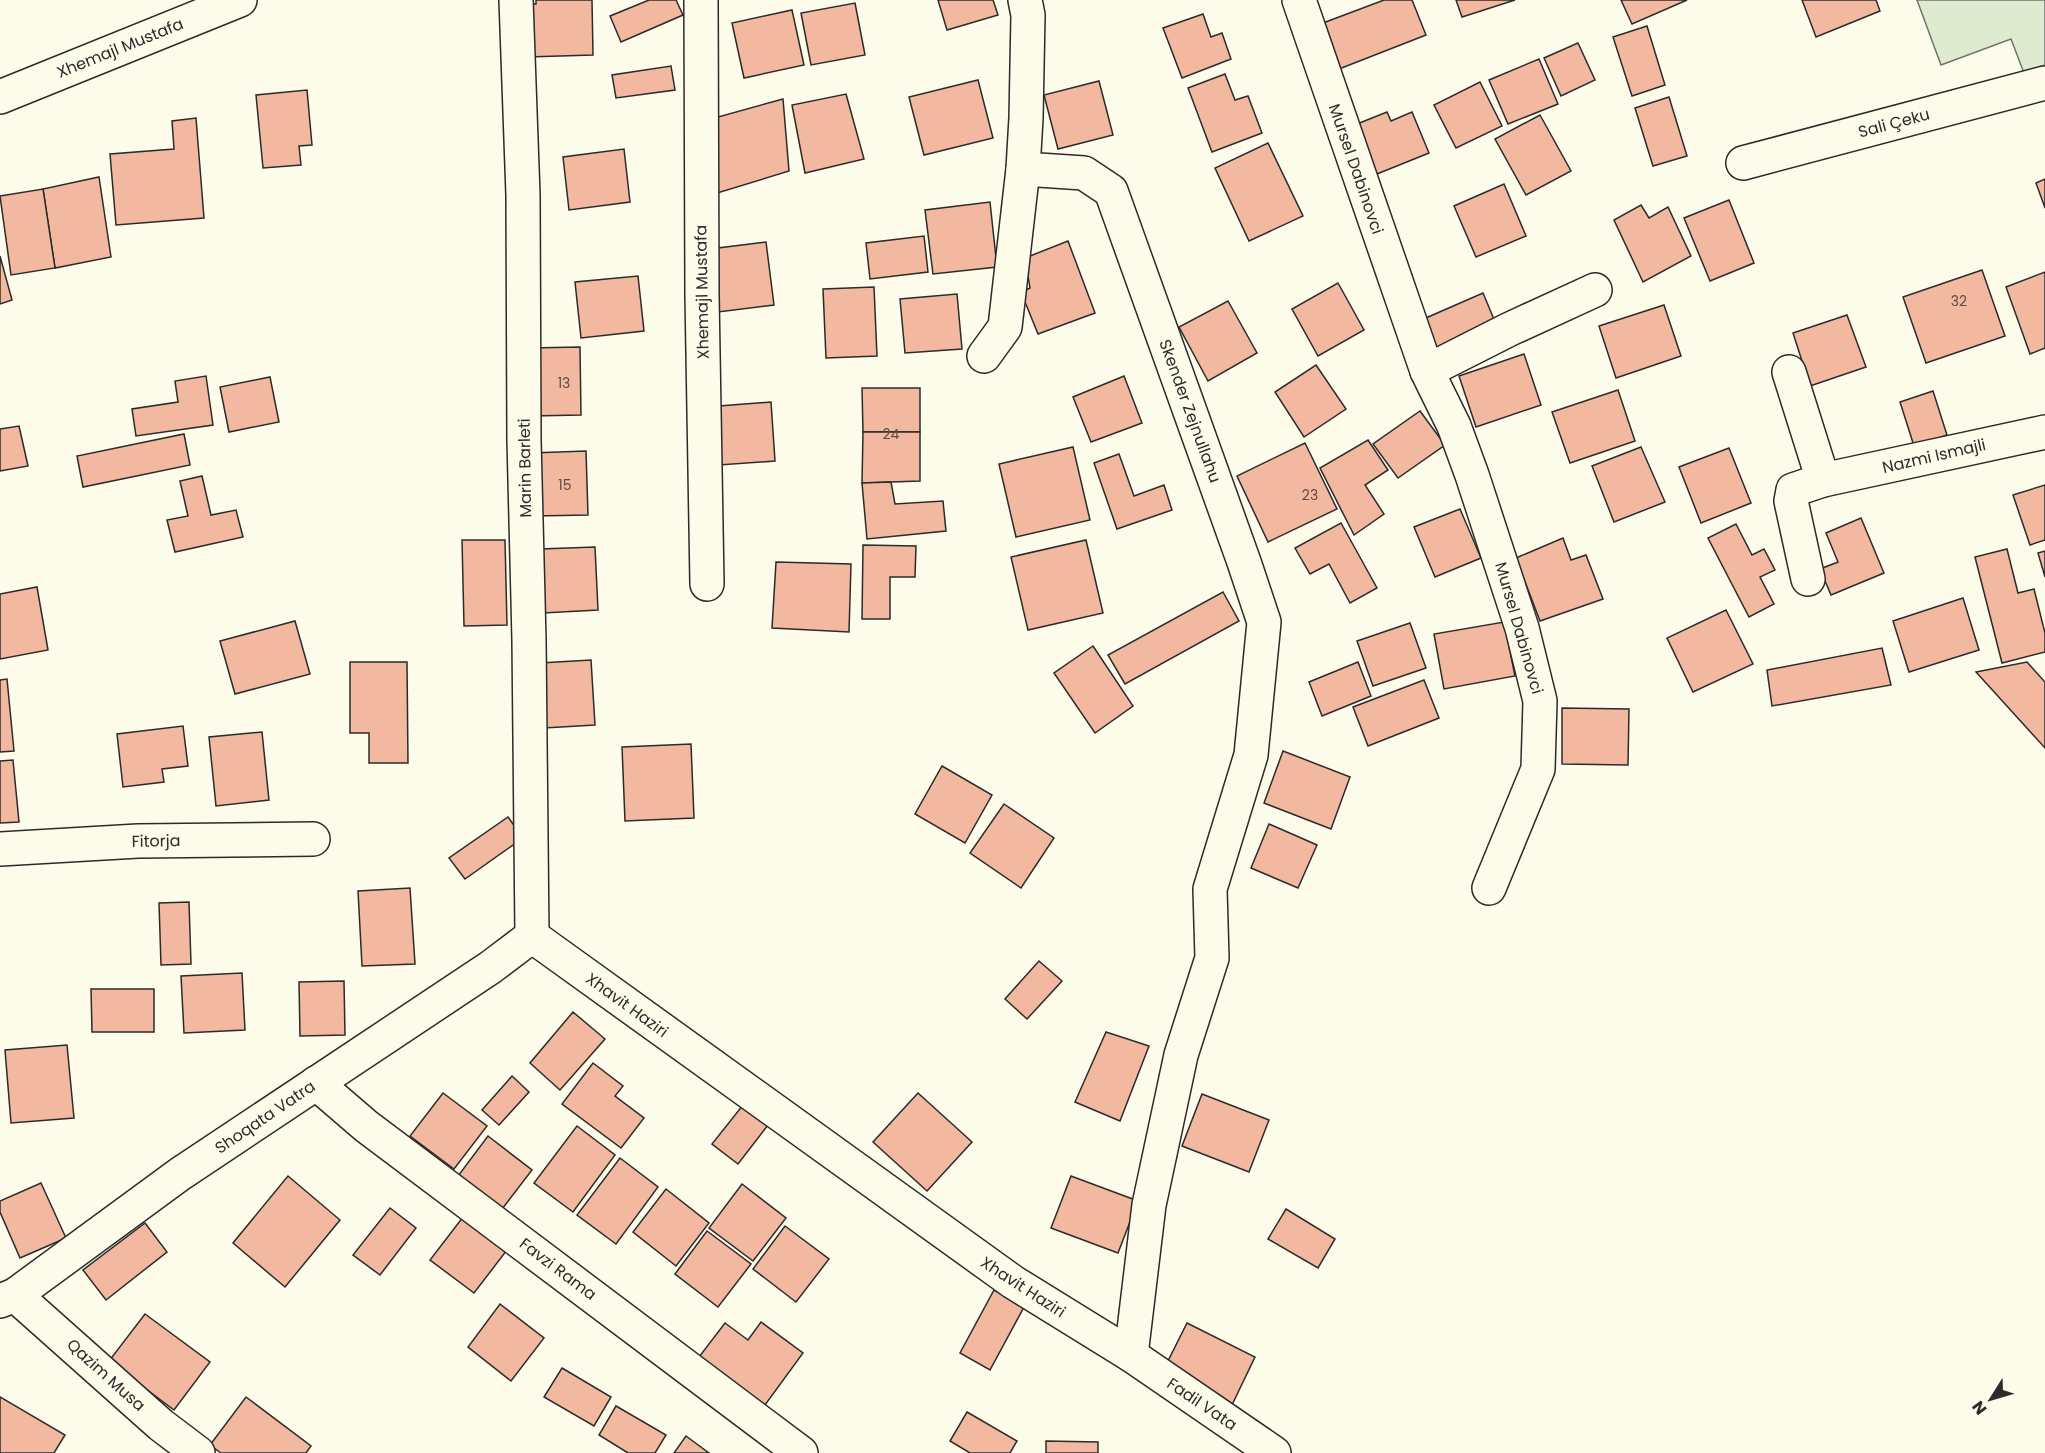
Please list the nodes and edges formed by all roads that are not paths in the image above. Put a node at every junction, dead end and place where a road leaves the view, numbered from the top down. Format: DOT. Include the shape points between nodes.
graph roads {
  1 [pos="240,0"];
  2 [pos="516,0"];
  3 [pos="700,0"];
  4 [pos="1025,0"];
  5 [pos="1299,0"];
  6 [pos="2045,83"];
  7 [pos="0,96"];
  8 [pos="1743,162"];
  9 [pos="1023,169"];
  10 [pos="1595,290"];
  11 [pos="984,356"];
  12 [pos="1427,371"];
  13 [pos="1789,372"];
  14 [pos="2045,432"];
  15 [pos="1823,480"];
  16 [pos="1808,579"];
  17 [pos="707,584"];
  18 [pos="313,839"];
  19 [pos="0,849"];
  20 [pos="1489,888"];
  21 [pos="532,936"];
  22 [pos="316,1083"];
  23 [pos="8,1298"];
  24 [pos="1131,1356"];
  25 [pos="198,1453"];
  26 [pos="801,1453"];
  27 [pos="1274,1453"];
  1 -- 7 [label="street, Xhemajl Mustafa"];
  2 -- 21 [label="street, Marin Barleti" via="523,195"];
  3 -- 17 [label="street, Xhemajl Mustafa"];
  4 -- 9 [label="street" via="1028,15"];
  5 -- 12 [label="street, Mursel Dabinovci"];
  6 -- 8 [label="street, Sali Çeku"];
  9 -- 11 [label="street" via="1005,327"];
  9 -- 24 [label="street, Skender Zejnullahu" via="1084,173 1111,191 1264,622 1251,755 1210,889 1212,958 1181,1055 1149,1205"];
  10 -- 12 [label="street"];
  12 -- 20 [label="street, Mursel Dabinovci" via="1472,475 1522,628 1540,701 1538,769"];
  13 -- 15 [label="street"];
  14 -- 15 [label="street, Nazmi Ismajli"];
  15 -- 16 [label="street, Nazmi Ismajli" via="1793,490 1791,501"];
  18 -- 19 [label="street, Fitorja" via="138,841"];
  21 -- 22 [label="street, Shoqata Vatra"];
  21 -- 24 [label="street, Xhavit Haziri" via="1013,1282"];
  22 -- 23 [label="street, Shoqata Vatra" via="180,1174"];
  22 -- 26 [label="street, Favzi Rama" via="366,1126"];
  23 -- 25 [label="street, Qazim Musa"];
  24 -- 27 [label="street, Fadil Vata"];
}
